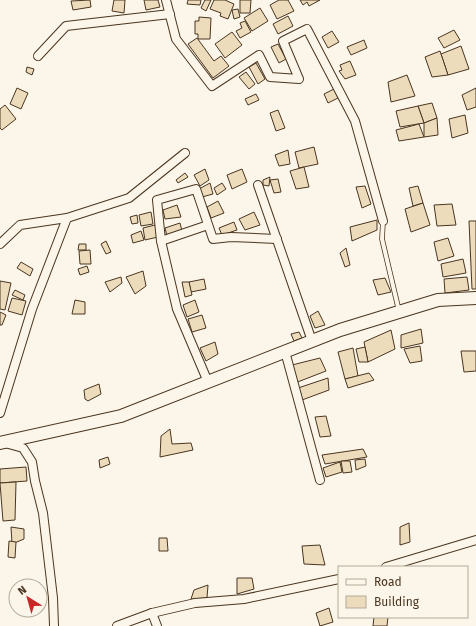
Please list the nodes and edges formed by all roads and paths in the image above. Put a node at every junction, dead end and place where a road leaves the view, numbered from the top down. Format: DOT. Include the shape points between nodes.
graph roads {
  1 [pos="166,0"];
  2 [pos="170,14"];
  3 [pos="38,56"];
  4 [pos="185,153"];
  5 [pos="258,185"];
  6 [pos="67,218"];
  7 [pos="383,221"];
  8 [pos="208,225"];
  9 [pos="277,239"];
  10 [pos="161,241"];
  11 [pos="0,244"];
  12 [pos="476,298"];
  13 [pos="399,311"];
  14 [pos="312,341"];
  15 [pos="287,351"];
  16 [pos="208,382"];
  17 [pos="0,413"];
  18 [pos="1,443"];
  19 [pos="320,480"];
  20 [pos="476,540"];
  21 [pos="389,566"];
  22 [pos="338,579"];
  23 [pos="152,613"];
  24 [pos="54,626"];
  25 [pos="117,626"];
  26 [pos="157,626"];
  1 -- 2 [label="street"];
  2 -- 3 [label="street" via="66,26"];
  2 -- 7 [label="street" via="176,39 212,86 259,55 270,77 299,79 283,41 307,29 355,121"];
  4 -- 6 [label="street" via="128,198"];
  5 -- 9 [label="street"];
  6 -- 11 [label="street" via="20,225"];
  6 -- 17 [label="street" via="32,309"];
  7 -- 13 [label="lane" via="382,239"];
  8 -- 9 [label="street" via="213,239 231,236"];
  8 -- 10 [label="street"];
  8 -- 10 [label="street" via="196,189 157,200"];
  9 -- 14 [label="street"];
  10 -- 16 [label="street" via="177,309"];
  12 -- 13 [label="street" via="438,300"];
  13 -- 14 [label="street"];
  14 -- 15 [label="street"];
  15 -- 16 [label="street"];
  15 -- 19 [label="street"];
  16 -- 18 [label="street" via="122,416"];
  18 -- 24 [label="street" via="23,448 32,462 43,513"];
  20 -- 21 [label="street"];
  22 -- 23 [label="street" via="244,599 195,603"];
  23 -- 25 [label="street"];
  23 -- 26 [label="street"];
}
